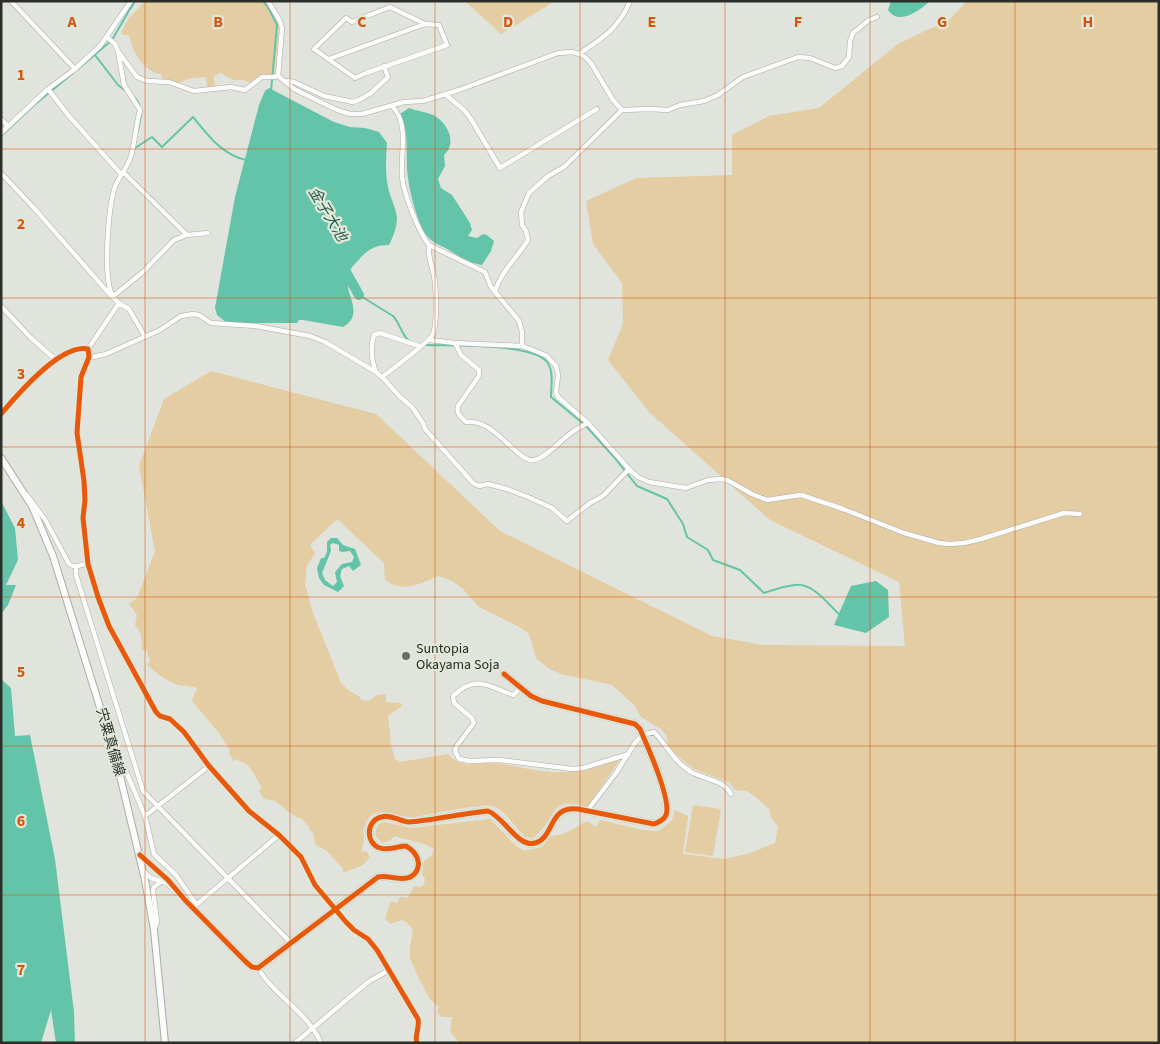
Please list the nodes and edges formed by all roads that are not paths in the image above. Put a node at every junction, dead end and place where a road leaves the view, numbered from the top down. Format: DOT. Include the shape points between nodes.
graph roads {
  1 [pos="11,1"];
  2 [pos="130,1"];
  3 [pos="268,1"];
  4 [pos="630,1"];
  5 [pos="877,17"];
  6 [pos="425,24"];
  7 [pos="107,37"];
  8 [pos="118,51"];
  9 [pos="580,53"];
  10 [pos="329,59"];
  11 [pos="384,66"];
  12 [pos="75,69"];
  13 [pos="278,76"];
  14 [pos="286,81"];
  15 [pos="48,88"];
  16 [pos="445,94"];
  17 [pos="392,106"];
  18 [pos="597,109"];
  19 [pos="622,110"];
  20 [pos="1,120"];
  21 [pos="8,126"];
  22 [pos="1,133"];
  23 [pos="1,173"];
  24 [pos="122,173"];
  25 [pos="208,233"];
  26 [pos="187,235"];
  27 [pos="429,245"];
  28 [pos="495,291"];
  29 [pos="112,297"];
  30 [pos="119,304"];
  31 [pos="1,306"];
  32 [pos="145,337"];
  33 [pos="430,340"];
  34 [pos="455,343"];
  35 [pos="419,346"];
  36 [pos="522,346"];
  37 [pos="88,349"];
  38 [pos="89,356"];
  39 [pos="56,360"];
  40 [pos="376,372"];
  41 [pos="382,377"];
  42 [pos="1,414"];
  43 [pos="588,423"];
  44 [pos="1,458"];
  45 [pos="629,469"];
  46 [pos="23,492"];
  47 [pos="1080,514"];
  48 [pos="88,564"];
  49 [pos="76,567"];
  50 [pos="504,674"];
  51 [pos="521,688"];
  52 [pos="642,735"];
  53 [pos="629,754"];
  54 [pos="116,759"];
  55 [pos="209,766"];
  56 [pos="731,794"];
  57 [pos="158,808"];
  58 [pos="588,811"];
  59 [pos="145,816"];
  60 [pos="279,835"];
  61 [pos="140,854"];
  62 [pos="162,874"];
  63 [pos="146,876"];
  64 [pos="227,878"];
  65 [pos="162,881"];
  66 [pos="185,900"];
  67 [pos="194,906"];
  68 [pos="334,909"];
  69 [pos="154,930"];
  70 [pos="291,943"];
  71 [pos="258,968"];
  72 [pos="389,970"];
  73 [pos="313,1027"];
  74 [pos="165,1043"];
  75 [pos="294,1043"];
  76 [pos="321,1043"];
  77 [pos="417,1043"];
  1 -- 12 [label="street"];
  2 -- 7 [label="street"];
  3 -- 13 [label="street" via="282,28"];
  4 -- 9 [label="street" via="612,30"];
  5 -- 19 [label="street" via="853,33 849,57 842,66 835,68 810,58 798,58 742,77 704,101 668,110"];
  6 -- 10 [label="street"];
  6 -- 10 [label="street" via="390,7 352,22 346,18 314,49"];
  6 -- 11 [label="street" via="439,25 447,45"];
  7 -- 8 [label="street"];
  7 -- 12 [label="street"];
  8 -- 13 [label="street" via="137,77 169,82 194,91 231,87 245,90 262,77"];
  8 -- 24 [label="street" via="124,85 140,110 130,159"];
  9 -- 16 [label="street" via="558,53"];
  9 -- 19 [label="street" via="591,63"];
  10 -- 11 [label="street" via="355,78"];
  11 -- 14 [label="street" via="388,77 371,93 353,102 324,96"];
  12 -- 15 [label="street"];
  13 -- 14 [label="street"];
  14 -- 17 [label="street" via="320,103 350,114"];
  15 -- 21 [label="street"];
  15 -- 24 [label="street" via="69,116"];
  16 -- 17 [label="street"];
  16 -- 18 [label="street" via="472,119 500,168"];
  17 -- 27 [label="street" via="402,131 402,180 418,227"];
  19 -- 28 [label="street" via="564,167 529,193 521,212 528,240 503,272"];
  20 -- 21 [label="street"];
  21 -- 22 [label="street"];
  23 -- 29 [label="street"];
  24 -- 26 [label="street"];
  24 -- 29 [label="street" via="113,194 109,225 108,265"];
  25 -- 26 [label="street"];
  26 -- 29 [label="street" via="170,243"];
  27 -- 28 [label="street" via="485,272"];
  27 -- 33 [label="street" via="436,297 434,333"];
  28 -- 36 [label="street" via="519,321"];
  29 -- 30 [label="street"];
  30 -- 32 [label="street" via="129,309"];
  30 -- 37 [label="street"];
  31 -- 39 [label="street"];
  32 -- 38 [label="street" via="106,354"];
  32 -- 40 [label="street" via="181,316 193,314 211,323 256,326 310,336"];
  33 -- 34 [label="street"];
  33 -- 35 [label="street"];
  34 -- 36 [label="street"];
  34 -- 43 [label="street" via="461,355 478,370 478,376 458,406 459,415 466,422 478,422 497,433 528,460 542,456"];
  35 -- 40 [label="street" via="380,333 374,335 371,359"];
  35 -- 41 [label="street"];
  36 -- 43 [label="street" via="546,356 556,366 556,393"];
  37 -- 38 [label="street"];
  37 -- 39 [label="street" via="76,349"];
  38 -- 48 [label="street" via="81,377 77,420"];
  39 -- 42 [label="street"];
  40 -- 41 [label="street"];
  41 -- 45 [label="street" via="412,407 425,429 473,484 488,484 528,497 552,508 567,521 603,496"];
  43 -- 45 [label="street"];
  44 -- 46 [label="street, 宍粟真備線"];
  45 -- 47 [label="street" via="638,477 662,485 686,488 720,479 766,500 801,495 939,543 964,543 1064,513"];
  46 -- 49 [label="street" via="36,504 69,564"];
  46 -- 54 [label="street, 宍粟真備線" via="53,556"];
  48 -- 49 [label="street"];
  48 -- 55 [label="street" via="109,626 156,712 184,732"];
  49 -- 57 [label="street" via="76,576 143,791"];
  50 -- 51 [label="street"];
  51 -- 52 [label="street" via="542,701 635,724"];
  51 -- 53 [label="street" via="513,694 477,682 453,696 454,703 474,723 456,747 459,758 573,769"];
  52 -- 53 [label="street"];
  52 -- 56 [label="street" via="654,732 685,768 721,784"];
  52 -- 58 [label="street" via="666,798 666,817 654,824"];
  53 -- 58 [label="street"];
  54 -- 59 [label="street" via="121,762"];
  54 -- 61 [label="street, 宍粟真備線"];
  55 -- 57 [label="street"];
  55 -- 60 [label="street" via="249,811"];
  57 -- 59 [label="street"];
  57 -- 64 [label="street"];
  58 -- 68 [label="street" via="573,808 558,813 542,839 533,844 520,840 499,817 488,811 407,822 380,817 369,829 372,842 380,848 410,848 418,858 417,871 408,879 378,877"];
  59 -- 67 [label="street" via="154,854 176,875"];
  60 -- 64 [label="street"];
  60 -- 68 [label="street" via="301,857 311,881"];
  61 -- 62 [label="street"];
  61 -- 63 [label="street, 宍粟真備線"];
  62 -- 63 [label="street"];
  62 -- 66 [label="street"];
  63 -- 65 [label="street"];
  63 -- 69 [label="street, 宍粟真備線"];
  64 -- 67 [label="street"];
  64 -- 70 [label="street"];
  65 -- 66 [label="street"];
  65 -- 69 [label="street" via="153,890 157,922"];
  66 -- 67 [label="street"];
  67 -- 71 [label="street" via="246,962"];
  68 -- 70 [label="street"];
  68 -- 72 [label="street" via="372,943"];
  69 -- 74 [label="street, 宍粟真備線"];
  70 -- 71 [label="street"];
  71 -- 73 [label="street"];
  72 -- 73 [label="street" via="368,982"];
  72 -- 77 [label="street" via="418,1019"];
  73 -- 75 [label="street"];
  73 -- 76 [label="street"];
}
